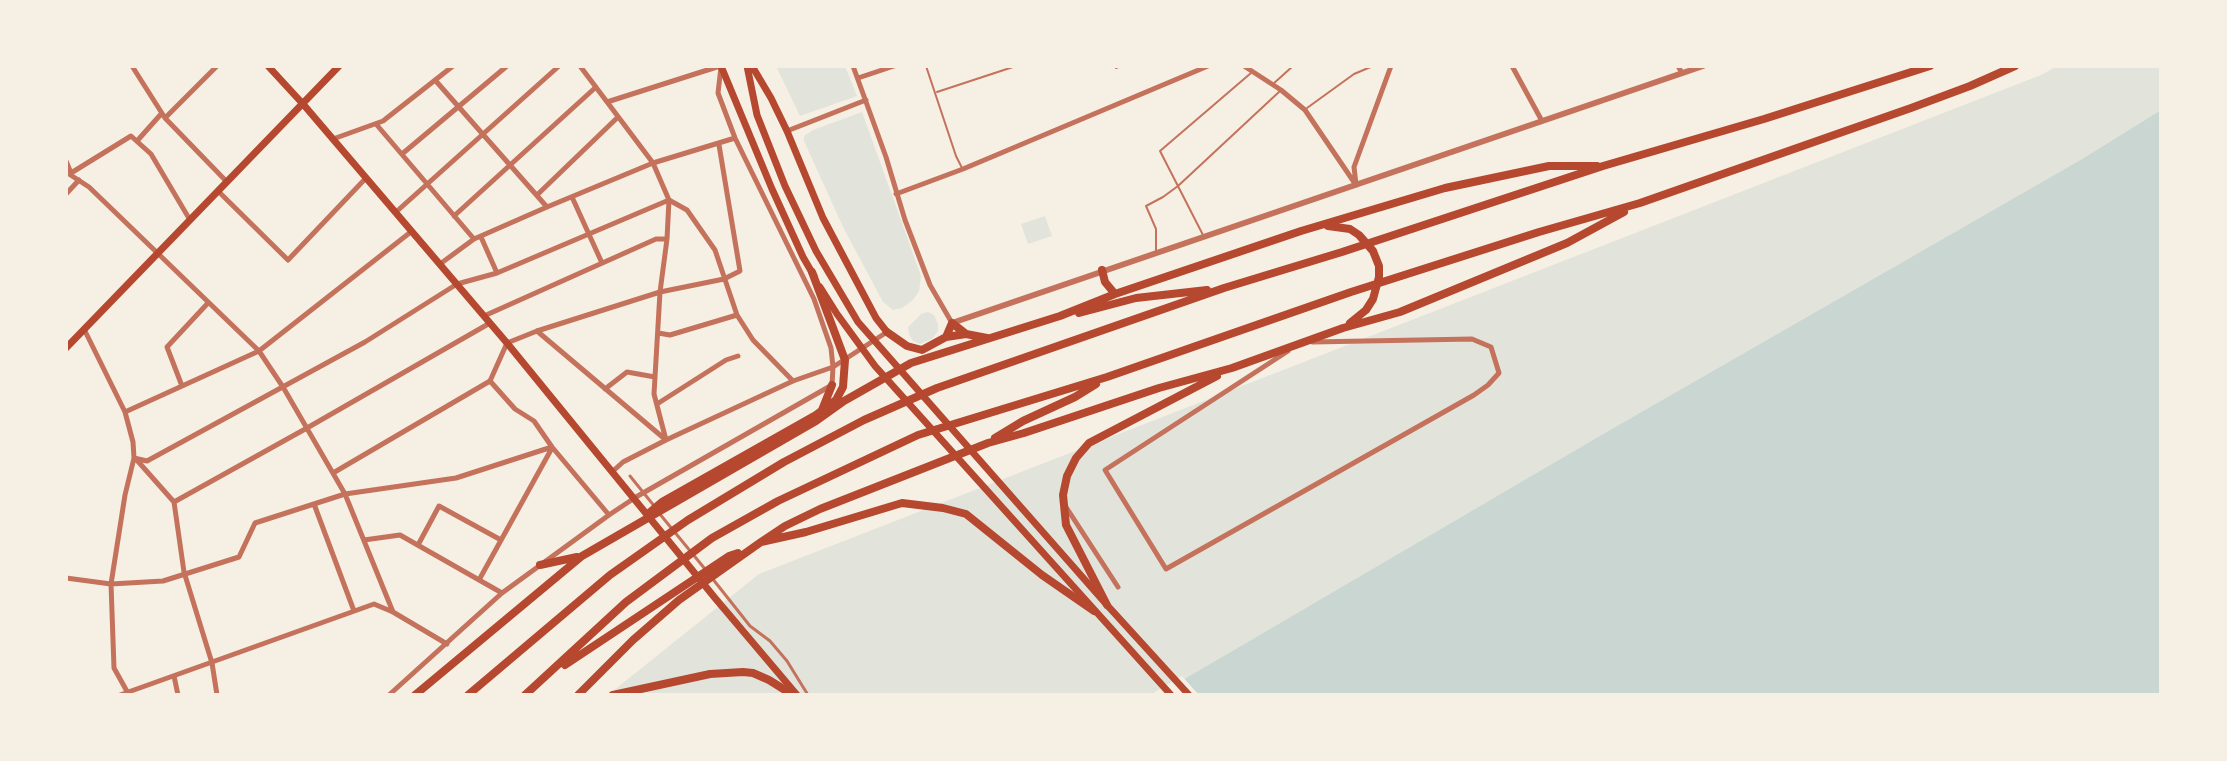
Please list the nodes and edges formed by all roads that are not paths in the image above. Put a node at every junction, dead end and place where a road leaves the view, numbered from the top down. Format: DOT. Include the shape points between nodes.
graph roads {
  1 [pos="132,66"];
  2 [pos="217,66"];
  3 [pos="268,66"];
  4 [pos="339,66"];
  5 [pos="453,66"];
  6 [pos="507,66"];
  7 [pos="559,66"];
  8 [pos="580,66"];
  9 [pos="721,66"];
  10 [pos="749,66"];
  11 [pos="853,66"];
  12 [pos="894,66"];
  13 [pos="926,66"];
  14 [pos="1016,66"];
  15 [pos="1208,66"];
  16 [pos="1244,66"];
  17 [pos="1293,66"];
  18 [pos="1373,66"];
  19 [pos="1391,66"];
  20 [pos="1512,66"];
  21 [pos="1703,66"];
  22 [pos="1930,66"];
  23 [pos="2015,66"];
  24 [pos="1680,70"];
  25 [pos="1251,72"];
  26 [pos="858,78"];
  27 [pos="435,80"];
  28 [pos="1272,84"];
  29 [pos="596,87"];
  30 [pos="1281,90"];
  31 [pos="935,93"];
  32 [pos="866,100"];
  33 [pos="607,102"];
  34 [pos="303,104"];
  35 [pos="459,106"];
  36 [pos="1305,110"];
  37 [pos="163,116"];
  38 [pos="618,117"];
  39 [pos="1542,122"];
  40 [pos="376,124"];
  41 [pos="787,131"];
  42 [pos="483,133"];
  43 [pos="735,138"];
  44 [pos="333,139"];
  45 [pos="137,141"];
  46 [pos="719,145"];
  47 [pos="402,154"];
  48 [pos="66,161"];
  49 [pos="653,163"];
  50 [pos="510,164"];
  51 [pos="1603,166"];
  52 [pos="963,169"];
  53 [pos="68,173"];
  54 [pos="366,178"];
  55 [pos="79,180"];
  56 [pos="227,182"];
  57 [pos="427,183"];
  58 [pos="1356,185"];
  59 [pos="1178,186"];
  60 [pos="218,191"];
  61 [pos="66,194"];
  62 [pos="896,194"];
  63 [pos="537,195"];
  64 [pos="572,197"];
  65 [pos="669,200"];
  66 [pos="1640,203"];
  67 [pos="547,207"];
  68 [pos="396,212"];
  69 [pos="454,216"];
  70 [pos="190,220"];
  71 [pos="412,231"];
  72 [pos="1301,231"];
  73 [pos="588,234"];
  74 [pos="1203,236"];
  75 [pos="481,237"];
  76 [pos="474,239"];
  77 [pos="667,239"];
  78 [pos="1156,252"];
  79 [pos="158,253"];
  80 [pos="602,263"];
  81 [pos="440,264"];
  82 [pos="1102,270"];
  83 [pos="812,272"];
  84 [pos="497,273"];
  85 [pos="724,279"];
  86 [pos="457,284"];
  87 [pos="1224,288"];
  88 [pos="660,292"];
  89 [pos="1115,294"];
  90 [pos="208,303"];
  91 [pos="737,315"];
  92 [pos="1060,316"];
  93 [pos="487,320"];
  94 [pos="952,323"];
  95 [pos="1343,328"];
  96 [pos="84,329"];
  97 [pos="537,331"];
  98 [pos="887,332"];
  99 [pos="658,333"];
  100 [pos="966,334"];
  101 [pos="946,337"];
  102 [pos="991,339"];
  103 [pos="507,343"];
  104 [pos="1302,343"];
  105 [pos="66,348"];
  106 [pos="922,350"];
  107 [pos="259,351"];
  108 [pos="738,356"];
  109 [pos="911,363"];
  110 [pos="833,367"];
  111 [pos="1232,368"];
  112 [pos="655,377"];
  113 [pos="1107,377"];
  114 [pos="490,381"];
  115 [pos="793,381"];
  116 [pos="832,385"];
  117 [pos="182,386"];
  118 [pos="283,387"];
  119 [pos="605,389"];
  120 [pos="657,404"];
  121 [pos="125,412"];
  122 [pos="816,418"];
  123 [pos="307,428"];
  124 [pos="666,440"];
  125 [pos="988,443"];
  126 [pos="552,447"];
  127 [pos="134,458"];
  128 [pos="612,472"];
  129 [pos="333,473"];
  130 [pos="630,476"];
  131 [pos="1055,490"];
  132 [pos="345,494"];
  133 [pos="174,502"];
  134 [pos="314,504"];
  135 [pos="609,515"];
  136 [pos="364,540"];
  137 [pos="501,540"];
  138 [pos="761,542"];
  139 [pos="418,545"];
  140 [pos="751,548"];
  141 [pos="582,556"];
  142 [pos="540,565"];
  143 [pos="184,572"];
  144 [pos="66,578"];
  145 [pos="479,580"];
  146 [pos="111,584"];
  147 [pos="1118,587"];
  148 [pos="502,593"];
  149 [pos="1107,605"];
  150 [pos="354,611"];
  151 [pos="1094,611"];
  152 [pos="393,612"];
  153 [pos="447,644"];
  154 [pos="212,663"];
  155 [pos="174,676"];
  156 [pos="541,681"];
  157 [pos="125,694"];
  158 [pos="178,695"];
  159 [pos="217,695"];
  160 [pos="389,695"];
  161 [pos="415,695"];
  162 [pos="468,695"];
  163 [pos="525,695"];
  164 [pos="578,695"];
  165 [pos="613,695"];
  166 [pos="795,695"];
  167 [pos="808,695"];
  168 [pos="1171,695"];
  169 [pos="1189,695"];
  1 -- 37 [label="street"];
  2 -- 37 [label="street"];
  3 -- 34 [label="main road"];
  4 -- 34 [label="main road"];
  5 -- 27 [label="street"];
  6 -- 35 [label="street"];
  7 -- 42 [label="street"];
  8 -- 29 [label="street"];
  9 -- 33 [label="street"];
  9 -- 43 [label="street" via="718,93"];
  9 -- 83 [label="main road"];
  10 -- 41 [label="main road"];
  10 -- 149 [label="main road" via="757,115 785,186 858,322"];
  11 -- 26 [label="street"];
  12 -- 26 [label="street"];
  13 -- 31 [label="lane"];
  14 -- 31 [label="lane"];
  15 -- 52 [label="street"];
  16 -- 25 [label="street"];
  17 -- 28 [label="lane"];
  18 -- 36 [label="lane"];
  19 -- 58 [label="street" via="1354,167"];
  20 -- 39 [label="street"];
  21 -- 24 [label="street"];
  22 -- 51 [label="highway"];
  23 -- 66 [label="highway"];
  24 -- 39 [label="street"];
  25 -- 28 [label="street"];
  25 -- 59 [label="lane" via="1160,151"];
  26 -- 32 [label="street"];
  27 -- 35 [label="street"];
  27 -- 40 [label="street"];
  28 -- 30 [label="street"];
  29 -- 33 [label="street"];
  29 -- 50 [label="street"];
  30 -- 36 [label="street"];
  30 -- 59 [label="lane"];
  31 -- 52 [label="lane"];
  32 -- 41 [label="street"];
  32 -- 62 [label="street"];
  33 -- 38 [label="street"];
  34 -- 44 [label="main road"];
  34 -- 56 [label="main road"];
  35 -- 42 [label="street"];
  35 -- 47 [label="street"];
  36 -- 58 [label="street"];
  37 -- 45 [label="street"];
  37 -- 56 [label="street"];
  38 -- 49 [label="street"];
  38 -- 63 [label="street"];
  39 -- 58 [label="street"];
  40 -- 44 [label="street"];
  40 -- 47 [label="street"];
  41 -- 98 [label="main road" via="823,218"];
  42 -- 50 [label="street"];
  42 -- 57 [label="street"];
  43 -- 46 [label="street"];
  43 -- 110 [label="street" via="814,299"];
  44 -- 54 [label="main road"];
  45 -- 53 [label="street" via="131,136"];
  45 -- 70 [label="street" via="151,154"];
  46 -- 49 [label="street"];
  46 -- 85 [label="street" via="740,271"];
  47 -- 57 [label="street"];
  48 -- 53 [label="street"];
  49 -- 64 [label="street"];
  49 -- 65 [label="street"];
  50 -- 63 [label="street"];
  50 -- 69 [label="street"];
  51 -- 72 [label="highway" via="1549,166 1460,184"];
  51 -- 87 [label="highway"];
  52 -- 62 [label="street"];
  53 -- 55 [label="street"];
  54 -- 60 [label="street" via="288,260"];
  54 -- 68 [label="main road"];
  55 -- 61 [label="street"];
  55 -- 79 [label="street"];
  56 -- 60 [label="main road"];
  57 -- 68 [label="street"];
  57 -- 69 [label="street"];
  58 -- 74 [label="street"];
  59 -- 74 [label="lane"];
  59 -- 78 [label="lane" via="1146,206 1156,229"];
  60 -- 70 [label="main road"];
  62 -- 94 [label="street" via="930,285"];
  63 -- 67 [label="street"];
  64 -- 67 [label="street"];
  64 -- 73 [label="street"];
  65 -- 73 [label="street"];
  65 -- 77 [label="street"];
  65 -- 85 [label="street" via="687,210 715,250"];
  66 -- 95 [label="highway" via="1567,243 1471,284"];
  66 -- 113 [label="highway" via="1393,278"];
  67 -- 75 [label="street"];
  68 -- 71 [label="main road"];
  69 -- 76 [label="street"];
  70 -- 79 [label="main road"];
  71 -- 81 [label="main road"];
  71 -- 107 [label="street"];
  72 -- 89 [label="highway"];
  72 -- 95 [label="highway" via="1350,229 1377,259 1373,299"];
  73 -- 80 [label="street"];
  73 -- 84 [label="street"];
  74 -- 78 [label="street"];
  75 -- 76 [label="street"];
  75 -- 84 [label="street"];
  76 -- 81 [label="street"];
  77 -- 80 [label="street"];
  77 -- 88 [label="street"];
  78 -- 82 [label="street"];
  79 -- 90 [label="street"];
  79 -- 96 [label="main road"];
  80 -- 93 [label="street"];
  81 -- 86 [label="main road"];
  82 -- 89 [label="highway"];
  82 -- 94 [label="street"];
  83 -- 122 [label="highway" via="845,360 843,387"];
  83 -- 151 [label="main road" via="875,366"];
  84 -- 86 [label="street"];
  85 -- 88 [label="street"];
  85 -- 91 [label="street"];
  86 -- 93 [label="main road"];
  86 -- 118 [label="street"];
  87 -- 92 [label="highway" via="1136,298"];
  87 -- 162 [label="highway" via="937,388 784,462 610,575"];
  88 -- 97 [label="street"];
  88 -- 99 [label="street"];
  89 -- 92 [label="highway"];
  90 -- 107 [label="street"];
  90 -- 117 [label="street" via="167,347"];
  91 -- 99 [label="street" via="670,335"];
  91 -- 115 [label="street"];
  92 -- 102 [label="highway"];
  93 -- 103 [label="main road"];
  93 -- 123 [label="street"];
  94 -- 100 [label="highway"];
  94 -- 101 [label="highway"];
  95 -- 104 [label="highway"];
  96 -- 105 [label="main road"];
  96 -- 121 [label="street"];
  97 -- 103 [label="street"];
  97 -- 119 [label="street"];
  98 -- 106 [label="highway"];
  98 -- 110 [label="street"];
  99 -- 112 [label="street"];
  100 -- 101 [label="highway"];
  100 -- 102 [label="highway"];
  101 -- 106 [label="highway"];
  102 -- 109 [label="highway"];
  103 -- 114 [label="street"];
  103 -- 128 [label="main road"];
  104 -- 104 [label="street" via="1105,470 1166,569 1474,395 1499,373 1491,347 1472,339"];
  104 -- 111 [label="highway"];
  106 -- 109 [label="highway"];
  107 -- 117 [label="street"];
  107 -- 118 [label="street"];
  108 -- 120 [label="street"];
  109 -- 122 [label="highway"];
  110 -- 115 [label="street"];
  110 -- 116 [label="street"];
  111 -- 125 [label="highway"];
  111 -- 149 [label="highway" via="1089,443 1076,458 1063,495 1066,525"];
  112 -- 119 [label="street" via="627,372"];
  112 -- 120 [label="street"];
  113 -- 125 [label="highway"];
  113 -- 156 [label="highway" via="918,435 778,501 712,538 626,602"];
  114 -- 126 [label="street" via="534,421"];
  114 -- 129 [label="street"];
  115 -- 124 [label="street"];
  116 -- 122 [label="highway"];
  116 -- 135 [label="street"];
  117 -- 121 [label="street"];
  118 -- 123 [label="street"];
  118 -- 127 [label="street" via="147,461"];
  119 -- 124 [label="street"];
  120 -- 124 [label="street"];
  121 -- 127 [label="street"];
  122 -- 141 [label="highway"];
  123 -- 129 [label="street"];
  123 -- 133 [label="street"];
  124 -- 128 [label="street"];
  125 -- 138 [label="highway" via="820,509"];
  126 -- 132 [label="street" via="456,478"];
  126 -- 135 [label="street"];
  126 -- 137 [label="street"];
  127 -- 133 [label="street"];
  127 -- 146 [label="street"];
  128 -- 166 [label="main road"];
  129 -- 132 [label="street"];
  130 -- 167 [label="street" via="750,626 787,661"];
  131 -- 147 [label="street"];
  132 -- 134 [label="street"];
  132 -- 136 [label="street"];
  133 -- 143 [label="street"];
  134 -- 143 [label="street" via="255,523 239,557"];
  134 -- 150 [label="street"];
  135 -- 142 [label="street"];
  136 -- 139 [label="street" via="400,535"];
  136 -- 152 [label="street"];
  137 -- 139 [label="street" via="439,506"];
  137 -- 145 [label="street"];
  138 -- 140 [label="highway"];
  138 -- 151 [label="highway" via="902,503 943,508 966,514"];
  139 -- 145 [label="street"];
  140 -- 156 [label="highway" via="729,556"];
  140 -- 164 [label="highway" via="679,600"];
  141 -- 142 [label="highway"];
  141 -- 161 [label="highway"];
  142 -- 148 [label="street"];
  143 -- 146 [label="street" via="163,581"];
  143 -- 154 [label="street"];
  144 -- 146 [label="street"];
  145 -- 148 [label="street"];
  146 -- 157 [label="street" via="114,668"];
  148 -- 153 [label="street"];
  149 -- 169 [label="main road"];
  150 -- 152 [label="street" via="374,604"];
  150 -- 154 [label="street"];
  151 -- 168 [label="main road"];
  152 -- 153 [label="street"];
  153 -- 160 [label="street"];
  154 -- 155 [label="street"];
  154 -- 159 [label="street"];
  155 -- 157 [label="street"];
  155 -- 158 [label="street"];
  156 -- 163 [label="highway"];
  165 -- 166 [label="highway" via="743,672"];
}
